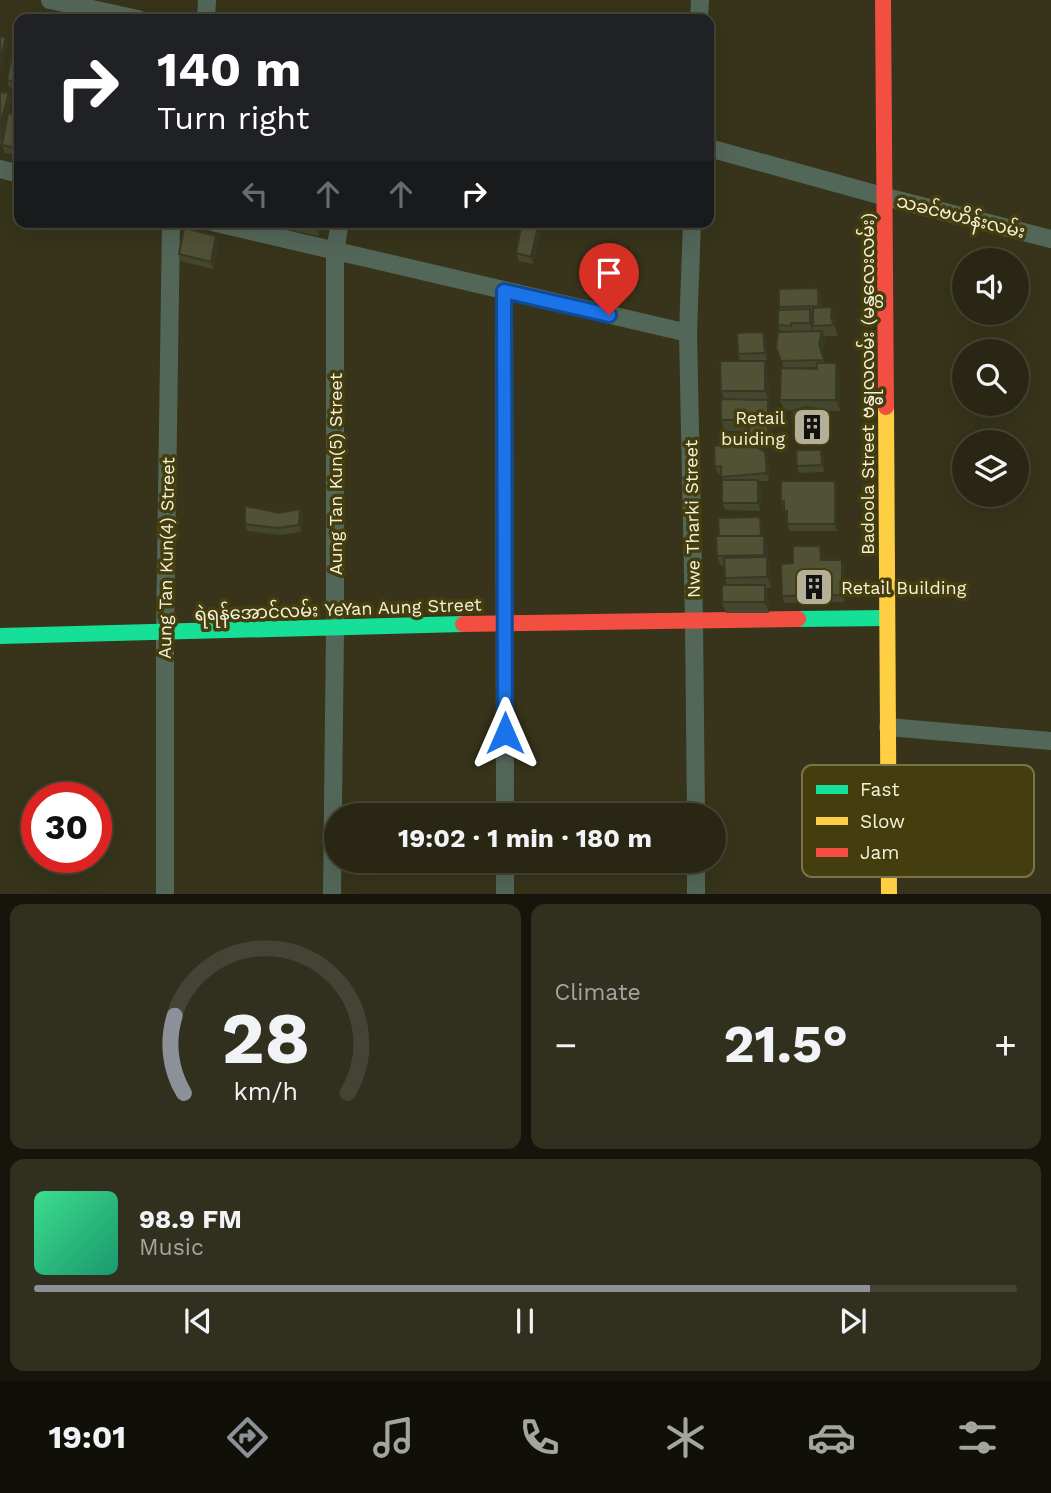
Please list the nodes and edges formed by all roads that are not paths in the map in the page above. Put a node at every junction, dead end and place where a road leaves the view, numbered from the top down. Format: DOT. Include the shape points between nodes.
graph roads {
  1 [pos="50,0"];
  2 [pos="883,0"];
  3 [pos="115,14"];
  4 [pos="714,149"];
  5 [pos="886,197"];
  6 [pos="171,228"];
  7 [pos="237,228"];
  8 [pos="339,228"];
  9 [pos="692,228"];
  10 [pos="1051,239"];
  11 [pos="335,251"];
  12 [pos="504,291"];
  13 [pos="688,332"];
  14 [pos="886,618"];
  15 [pos="694,621"];
  16 [pos="504,624"];
  17 [pos="335,628"];
  18 [pos="164,632"];
  19 [pos="0,636"];
  20 [pos="888,727"];
  21 [pos="1051,741"];
  22 [pos="888,765"];
  23 [pos="505,803"];
  24 [pos="695,803"];
  25 [pos="505,873"];
  26 [pos="696,873"];
  27 [pos="165,894"];
  28 [pos="332,894"];
  29 [pos="505,894"];
  30 [pos="696,894"];
  1 -- 3 [label="street"];
  2 -- 5 [label="street, Badoola Street ဗန္ဓုလလမ်း (မန္တလေးလမ်း)"];
  4 -- 5 [label="street, သခင်ဗဟိန်းလမ်း"];
  5 -- 10 [label="street, သခင်ဗဟိန်းလမ်း"];
  5 -- 14 [label="street, Badoola Street ဗန္ဓုလလမ်း (မန္တလေးလမ်း)"];
  6 -- 18 [label="street, Aung Tan Kun(4) Street"];
  7 -- 11 [label="street"];
  8 -- 11 [label="street, Aung Tan Kun(5) Street"];
  9 -- 13 [label="street, Nwe Tharki Street"];
  11 -- 12 [label="street"];
  11 -- 17 [label="street, Aung Tan Kun(5) Street"];
  12 -- 13 [label="street"];
  12 -- 16 [label="street"];
  13 -- 15 [label="street, Nwe Tharki Street"];
  14 -- 15 [label="street, ရဲရန်အောင်လမ်း YeYan Aung Street"];
  14 -- 20 [label="street, Badoola Street ဗန္ဓုလလမ်း (မန္တလေးလမ်း)"];
  15 -- 16 [label="street, ရဲရန်အောင်လမ်း YeYan Aung Street"];
  15 -- 24 [label="street, Nwe Tharki Street"];
  16 -- 17 [label="street, ရဲရန်အောင်လမ်း YeYan Aung Street"];
  16 -- 23 [label="street"];
  17 -- 18 [label="street, ရဲရန်အောင်လမ်း YeYan Aung Street"];
  17 -- 28 [label="street, Aung Tan Kun(5) Street"];
  18 -- 19 [label="street, ရဲရန်အောင်လမ်း YeYan Aung Street"];
  18 -- 27 [label="street, Aung Tan Kun(4) Street"];
  20 -- 21 [label="street"];
  20 -- 22 [label="street, Badoola Street ဗန္ဓုလလမ်း (မန္တလေးလမ်း)"];
  25 -- 29 [label="street"];
  26 -- 30 [label="street"];
}
